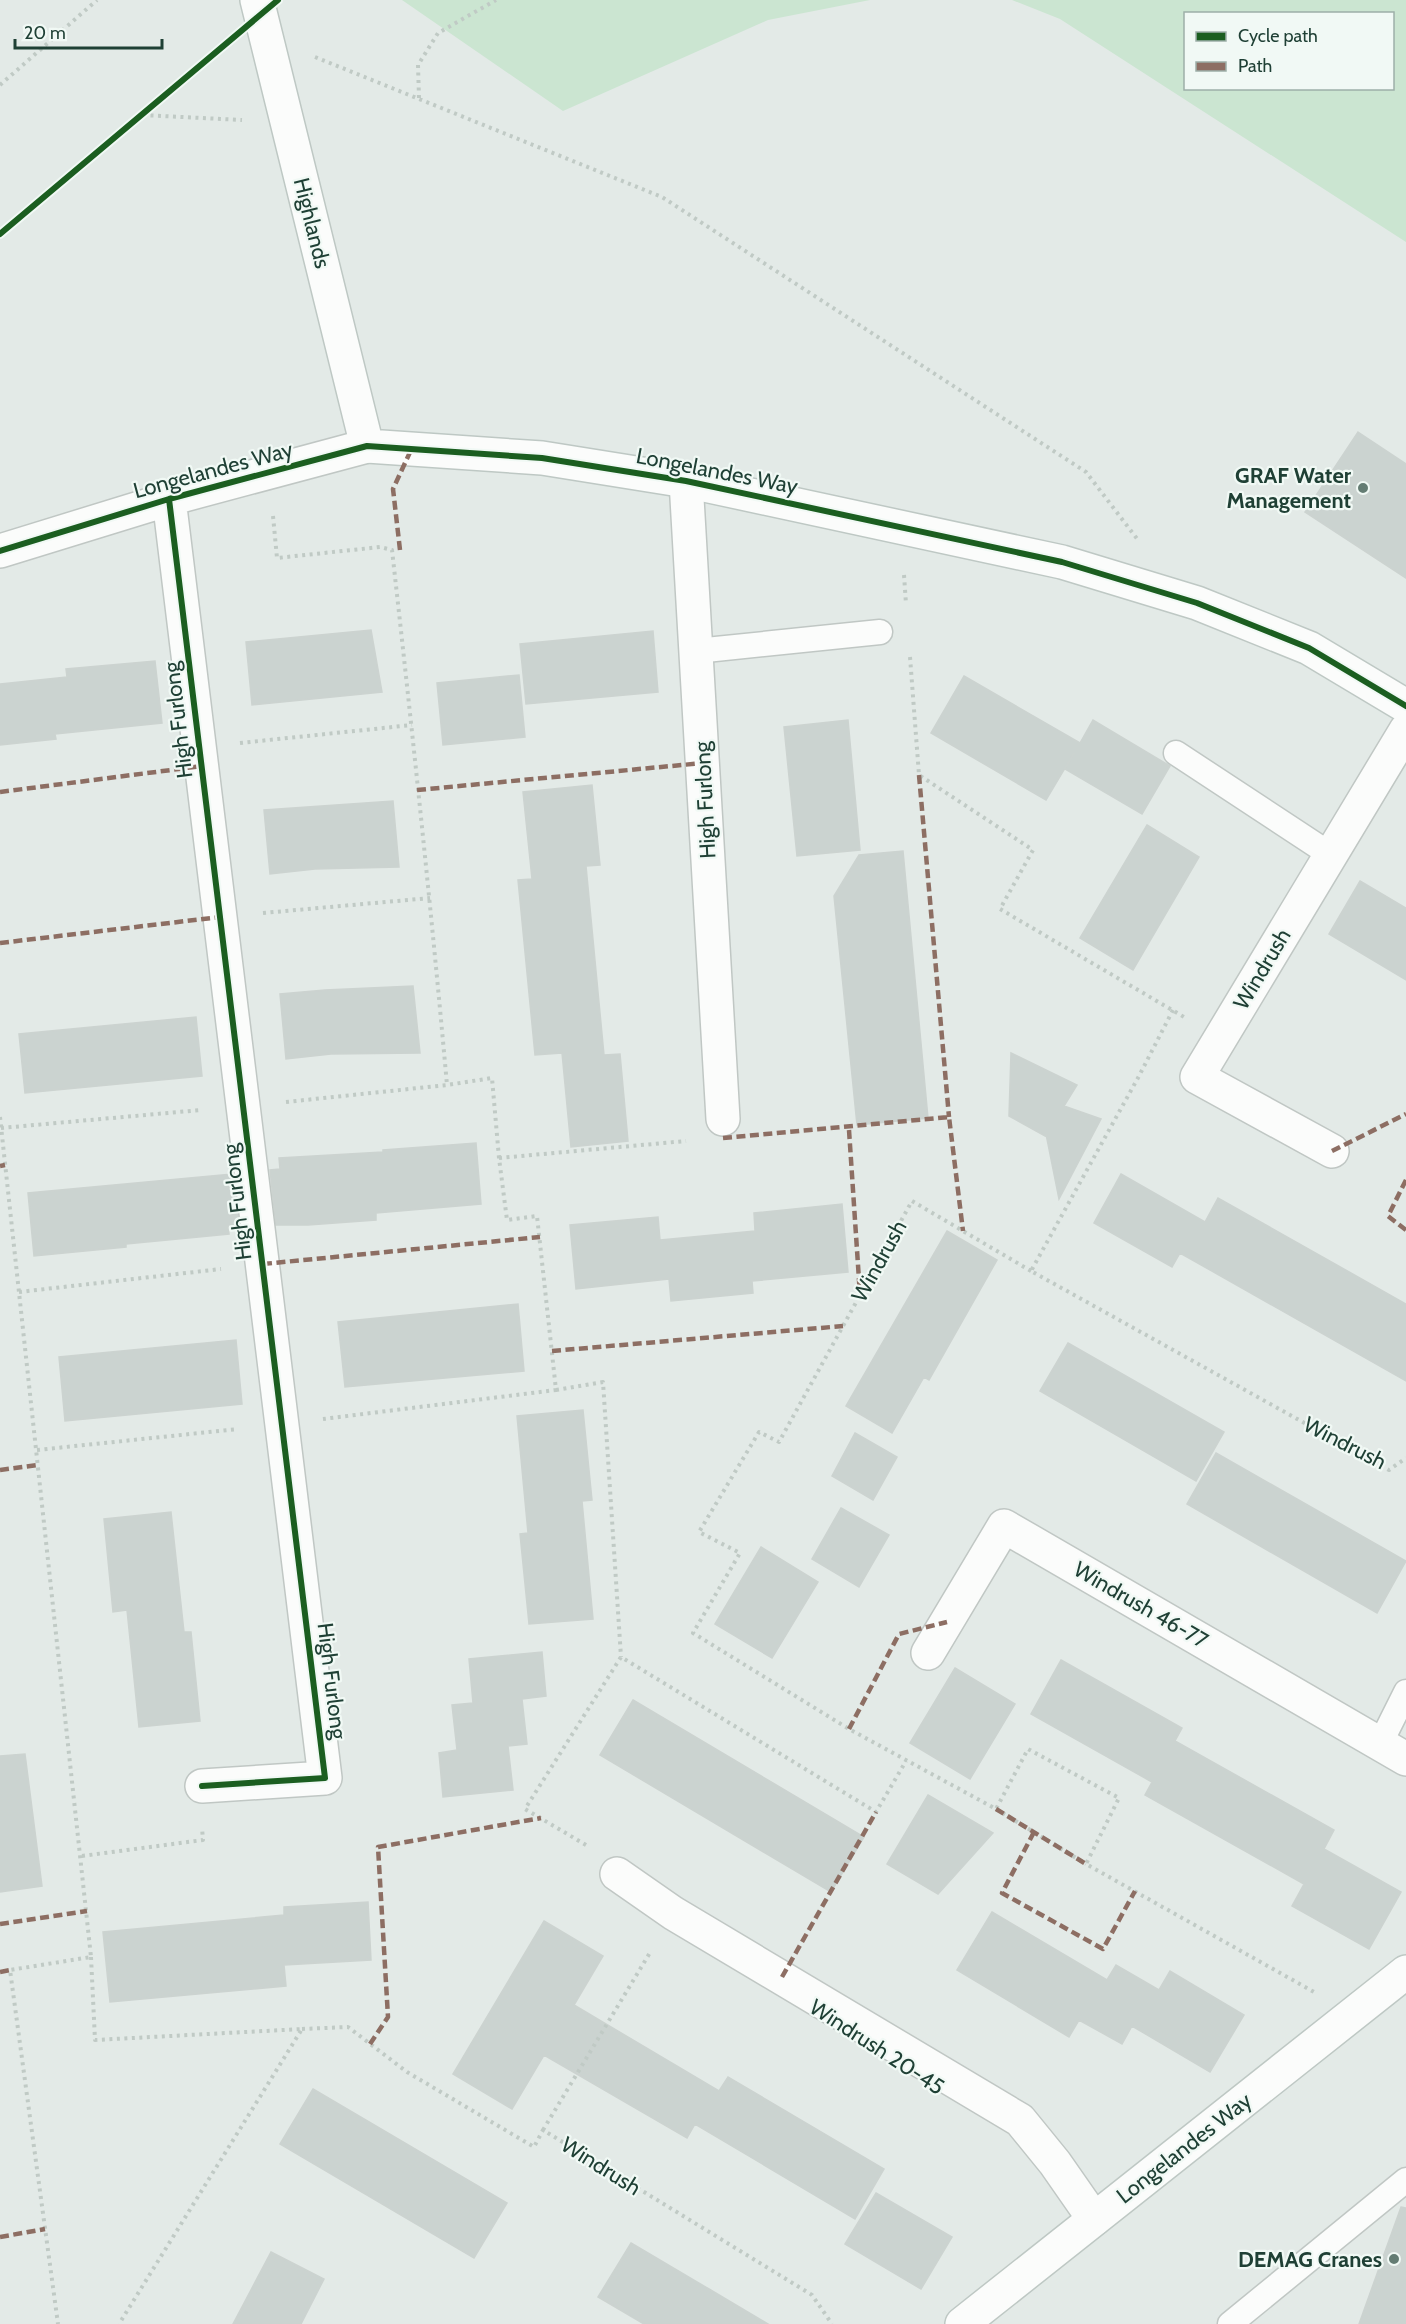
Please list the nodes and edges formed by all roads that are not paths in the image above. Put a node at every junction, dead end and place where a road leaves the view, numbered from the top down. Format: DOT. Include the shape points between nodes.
graph roads {
  1 [pos="257,0"];
  2 [pos="367,446"];
  3 [pos="686,481"];
  4 [pos="169,499"];
  5 [pos="0,551"];
  6 [pos="880,632"];
  7 [pos="696,651"];
  8 [pos="1406,706"];
  9 [pos="1406,730"];
  10 [pos="1176,753"];
  11 [pos="1331,855"];
  12 [pos="723,1119"];
  13 [pos="1332,1151"];
  14 [pos="928,1653"];
  15 [pos="1406,1692"];
  16 [pos="1393,1752"];
  17 [pos="202,1786"];
  18 [pos="617,1874"];
  19 [pos="674,1913"];
  20 [pos="639,1915"];
  21 [pos="1406,1972"];
  22 [pos="1406,2180"];
  23 [pos="1089,2223"];
  24 [pos="962,2324"];
  25 [pos="1230,2324"];
  1 -- 2 [label="street, Highlands"];
  2 -- 3 [label="street, Longelandes Way" via="542,458"];
  2 -- 4 [label="street, Longelandes Way"];
  3 -- 7 [label="street, High Furlong"];
  3 -- 8 [label="street, Longelandes Way" via="1062,562 1197,603 1309,648"];
  4 -- 5 [label="street, Longelandes Way"];
  4 -- 17 [label="street, High Furlong" via="326,1778"];
  6 -- 7 [label="lane"];
  7 -- 12 [label="street, High Furlong"];
  9 -- 11 [label="street, Windrush"];
  10 -- 11 [label="lane"];
  11 -- 13 [label="street, Windrush" via="1197,1077"];
  14 -- 16 [label="street, Windrush 46-77" via="1004,1526"];
  15 -- 16 [label="lane"];
  18 -- 19 [label="street, Windrush 20-45"];
  19 -- 20 [label="street"];
  19 -- 23 [label="street, Windrush 20-45" via="1021,2142"];
  21 -- 23 [label="street, Longelandes Way"];
  22 -- 25 [label="lane"];
  23 -- 24 [label="street, Longelandes Way"];
}
